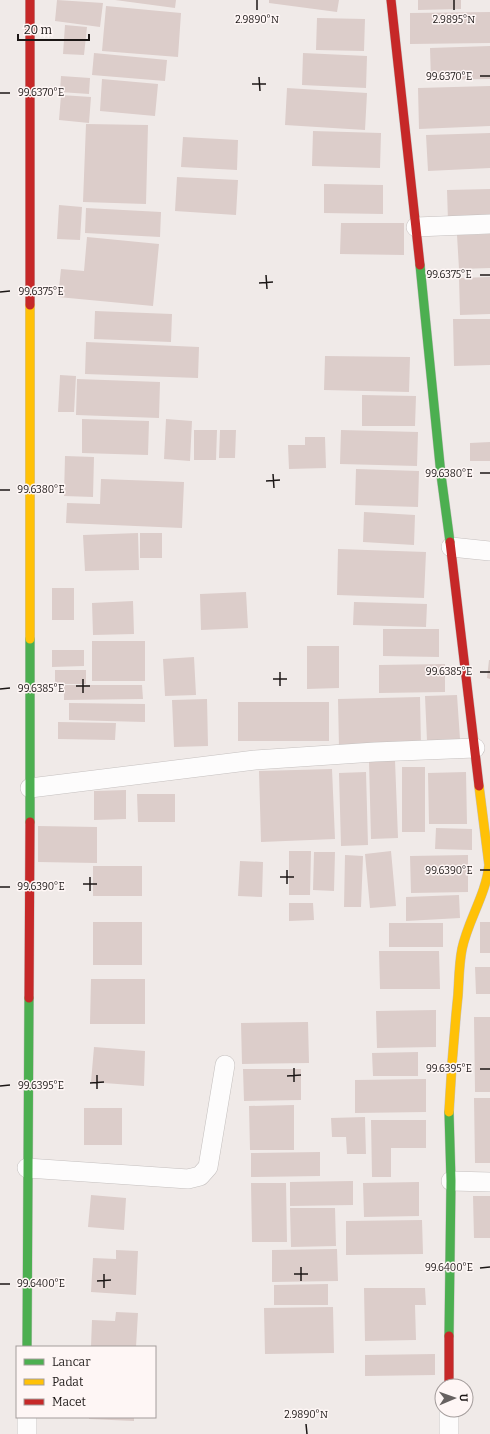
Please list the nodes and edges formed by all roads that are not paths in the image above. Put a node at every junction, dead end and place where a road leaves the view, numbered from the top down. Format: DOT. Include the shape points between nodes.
graph roads {
  1 [pos="30,0"];
  2 [pos="391,0"];
  3 [pos="490,224"];
  4 [pos="416,227"];
  5 [pos="451,548"];
  6 [pos="490,552"];
  7 [pos="475,748"];
  8 [pos="30,788"];
  9 [pos="489,857"];
  10 [pos="225,1065"];
  11 [pos="27,1168"];
  12 [pos="451,1181"];
  13 [pos="490,1182"];
  14 [pos="27,1346"];
  15 [pos="450,1378"];
  16 [pos="27,1418"];
  17 [pos="449,1418"];
  18 [pos="27,1434"];
  19 [pos="449,1434"];
  1 -- 8 [label="street"];
  2 -- 4 [label="street"];
  3 -- 4 [label="street"];
  4 -- 5 [label="street" via="441,475"];
  5 -- 6 [label="street"];
  5 -- 7 [label="street"];
  7 -- 8 [label="street" via="255,760"];
  7 -- 9 [label="street"];
  8 -- 11 [label="street"];
  9 -- 12 [label="street" via="484,891 462,950 452,1053 449,1120"];
  10 -- 11 [label="street" via="208,1167 200,1176 188,1179"];
  11 -- 14 [label="street"];
  12 -- 13 [label="street"];
  12 -- 15 [label="street"];
  16 -- 18 [label="street"];
  17 -- 19 [label="street"];
}
